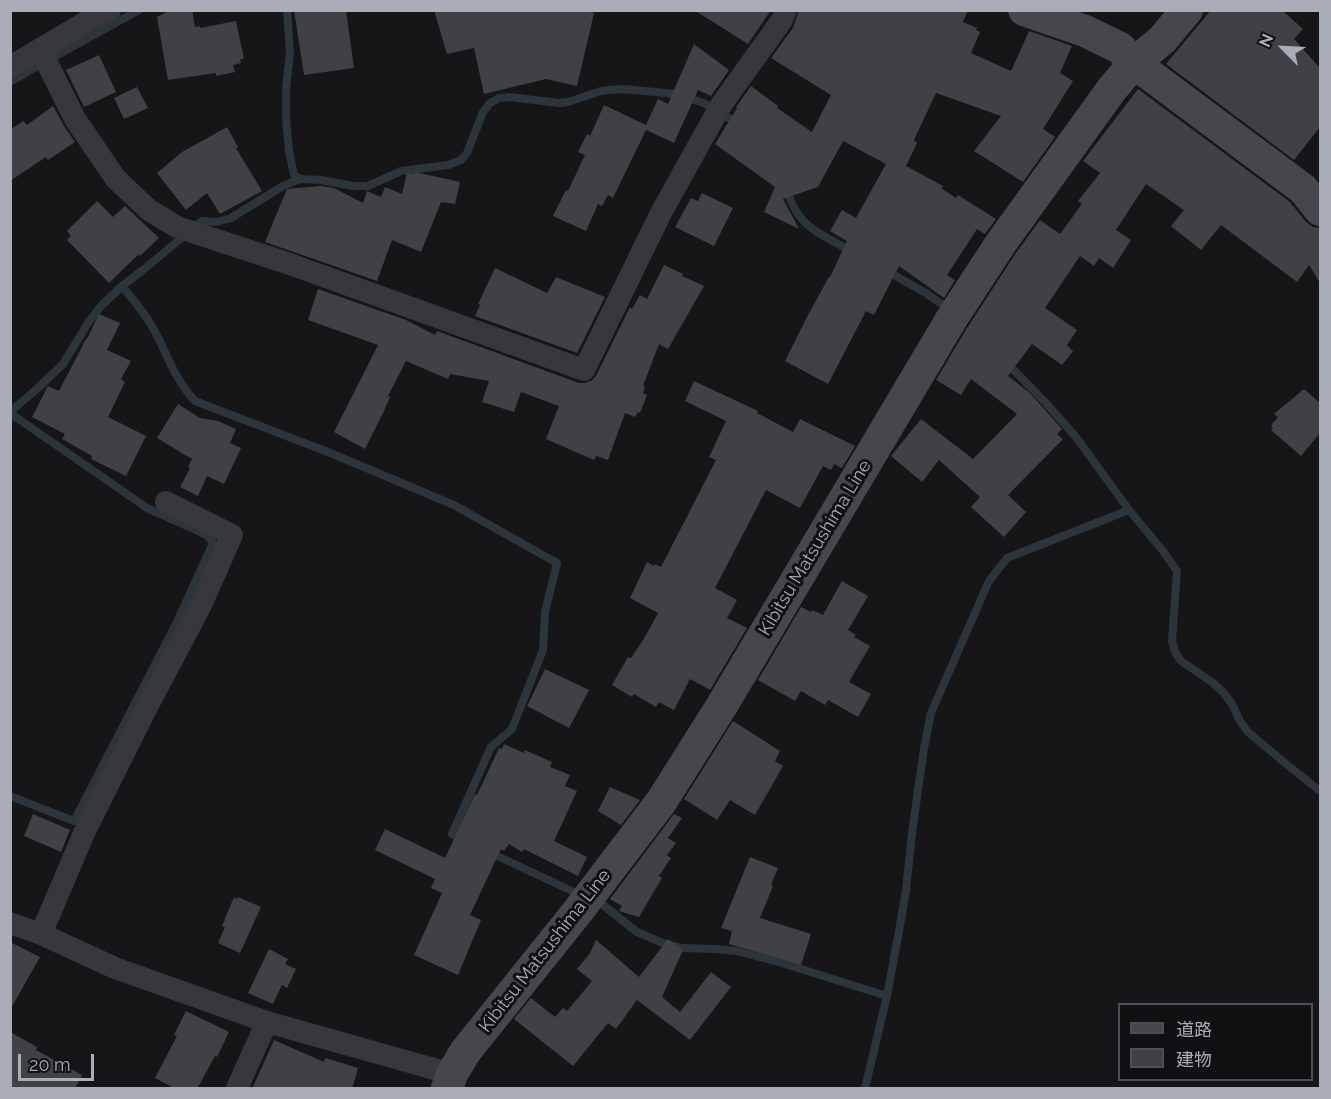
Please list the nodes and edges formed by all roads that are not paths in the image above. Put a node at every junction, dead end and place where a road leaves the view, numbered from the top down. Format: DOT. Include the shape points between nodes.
graph roads {
  1 [pos="110,10"];
  2 [pos="786,10"];
  3 [pos="1024,10"];
  4 [pos="1187,10"];
  5 [pos="40,50"];
  6 [pos="1134,63"];
  7 [pos="10,67"];
  8 [pos="1320,210"];
  9 [pos="166,502"];
  10 [pos="10,923"];
  11 [pos="41,934"];
  12 [pos="267,1022"];
  13 [pos="449,1082"];
  14 [pos="237,1089"];
  1 -- 5 [label="street"];
  2 -- 5 [label="street" via="721,105 662,211 584,370 177,226 149,210 116,179 75,119"];
  3 -- 6 [label="main road" via="1085,31 1120,48"];
  4 -- 6 [label="main road, Kibitsu Matsushima Line" via="1162,40"];
  5 -- 7 [label="street"];
  6 -- 8 [label="main road" via="1303,189"];
  6 -- 13 [label="main road, Kibitsu Matsushima Line" via="1001,243 952,318 661,802 465,1052"];
  9 -- 11 [label="street" via="232,534 200,607 86,831"];
  10 -- 11 [label="street"];
  11 -- 12 [label="street" via="115,968"];
  12 -- 13 [label="street"];
  12 -- 14 [label="street"];
}
